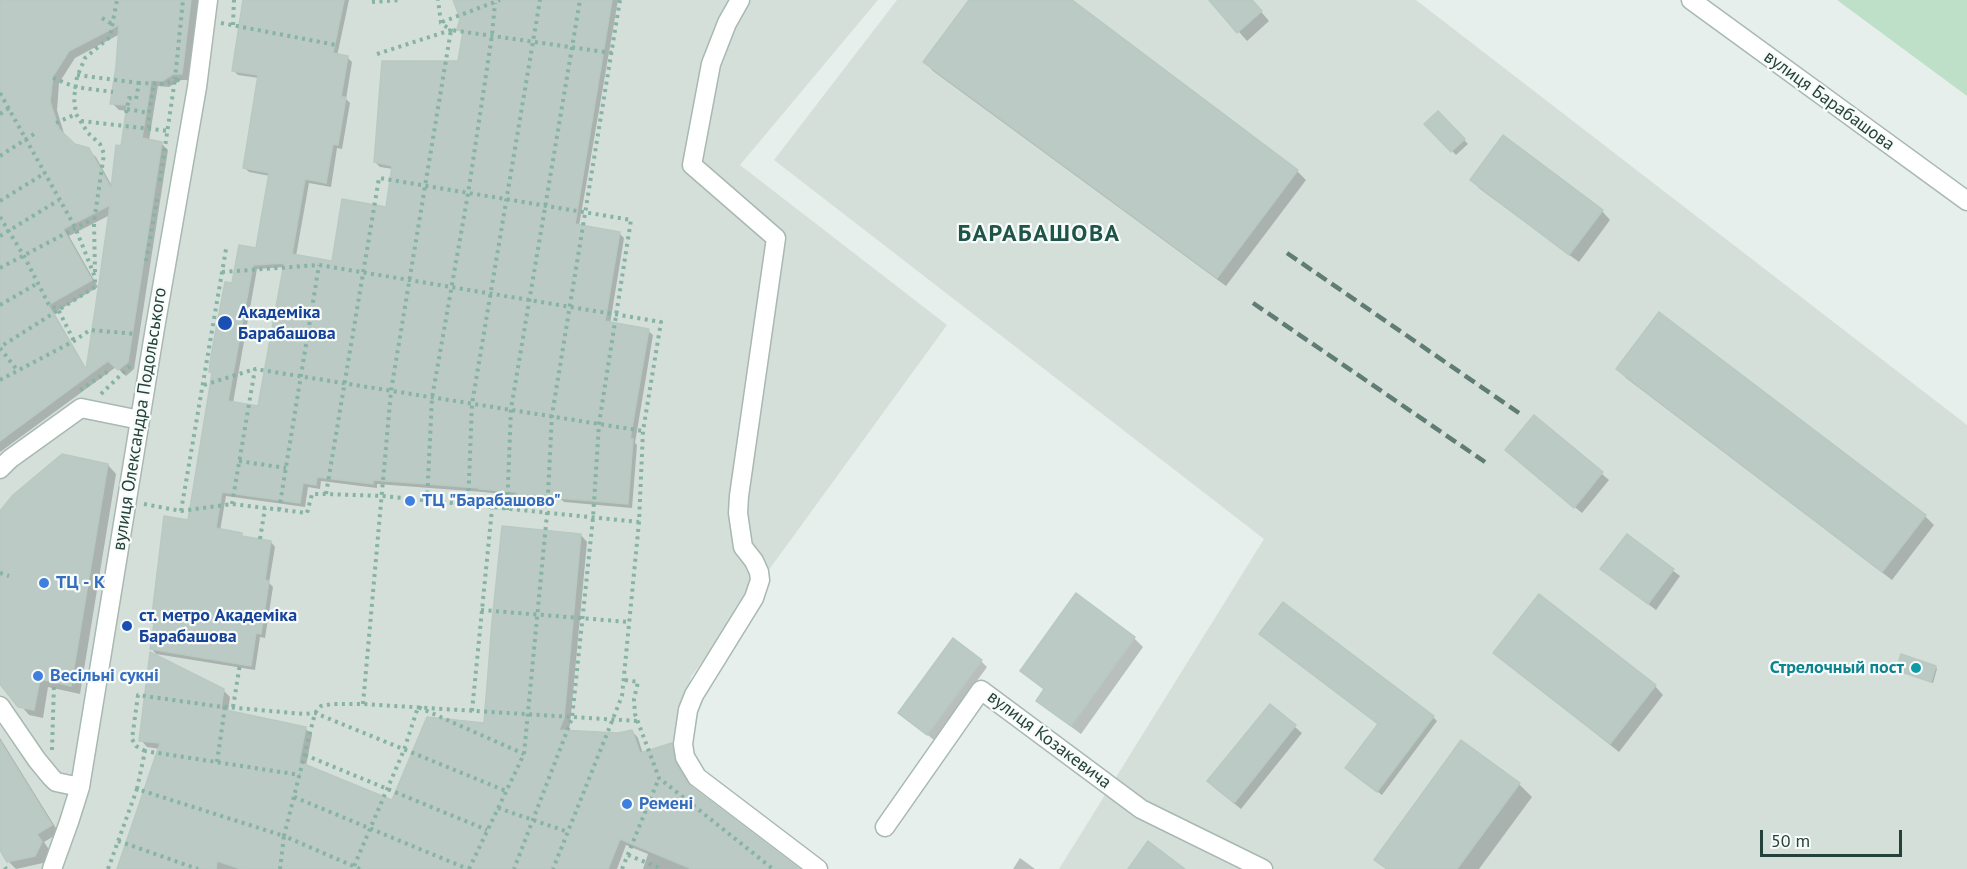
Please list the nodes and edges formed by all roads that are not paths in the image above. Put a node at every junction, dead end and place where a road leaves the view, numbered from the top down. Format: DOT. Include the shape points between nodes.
graph roads {
  1 [pos="208,0"];
  2 [pos="740,0"];
  3 [pos="1691,0"];
  4 [pos="1967,201"];
  5 [pos="140,420"];
  6 [pos="0,469"];
  7 [pos="0,706"];
  8 [pos="80,787"];
  9 [pos="885,826"];
  10 [pos="52,869"];
  11 [pos="818,869"];
  12 [pos="1263,869"];
  1 -- 5 [label="street, вулиця Олександра Подольського"];
  2 -- 11 [label="street" via="711,64 692,165 776,238 738,513 743,547 754,561 760,580 754,598 694,695 683,744 696,777"];
  3 -- 4 [label="street, вулиця Барабашова"];
  5 -- 6 [label="street" via="81,408"];
  5 -- 8 [label="street, вулиця Олександра Подольського"];
  7 -- 8 [label="street" via="51,777 56,782"];
  8 -- 10 [label="street, вулиця Олександра Подольського"];
  9 -- 12 [label="street, вулиця Козакевича" via="981,690 1141,808"];
}
